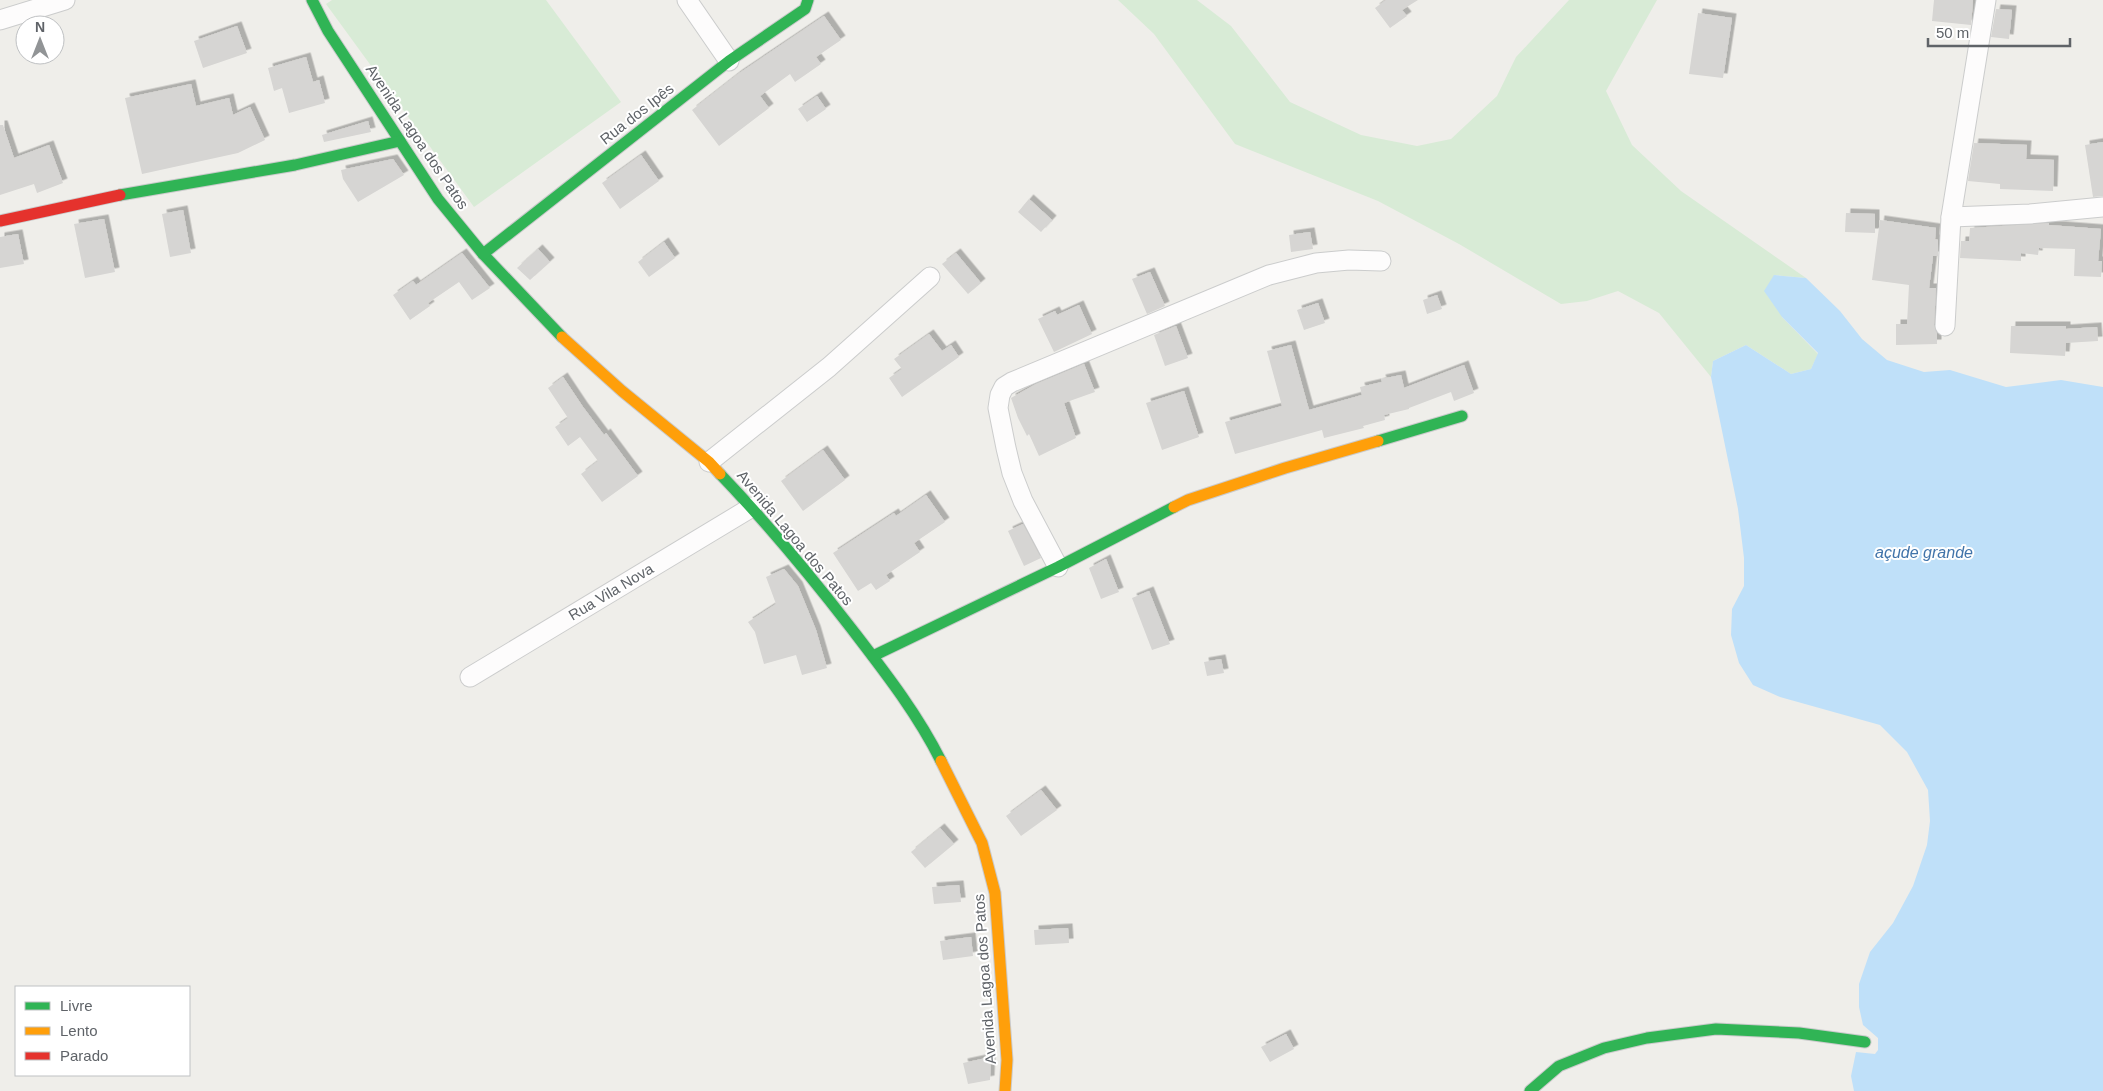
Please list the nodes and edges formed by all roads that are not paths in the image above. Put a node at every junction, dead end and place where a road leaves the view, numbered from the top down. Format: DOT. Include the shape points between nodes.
graph roads {
  1 [pos="65,0"];
  2 [pos="312,0"];
  3 [pos="687,0"];
  4 [pos="808,0"];
  5 [pos="1986,0"];
  6 [pos="0,20"];
  7 [pos="729,61"];
  8 [pos="400,142"];
  9 [pos="2103,207"];
  10 [pos="1951,216"];
  11 [pos="0,221"];
  12 [pos="483,254"];
  13 [pos="1381,261"];
  14 [pos="930,276"];
  15 [pos="1946,326"];
  16 [pos="1462,416"];
  17 [pos="709,462"];
  18 [pos="752,506"];
  19 [pos="1058,567"];
  20 [pos="873,656"];
  21 [pos="470,677"];
  22 [pos="1865,1042"];
  23 [pos="1005,1084"];
  24 [pos="1021,1091"];
  25 [pos="1530,1091"];
  1 -- 6 [label="street"];
  2 -- 8 [label="street, Avenida Lagoa dos Patos" via="328,31"];
  3 -- 7 [label="street"];
  4 -- 7 [label="street, Rua dos Ipês" via="805,9"];
  5 -- 10 [label="street"];
  7 -- 12 [label="street, Rua dos Ipês"];
  8 -- 11 [label="street"];
  8 -- 12 [label="street, Avenida Lagoa dos Patos" via="438,199"];
  9 -- 10 [label="street" via="2030,214"];
  10 -- 15 [label="street"];
  12 -- 17 [label="street, Avenida Lagoa dos Patos" via="565,340"];
  13 -- 19 [label="street" via="1316,263 1268,275 1004,388 998,408 1012,473"];
  14 -- 17 [label="street" via="829,367"];
  16 -- 19 [label="street" via="1188,500"];
  17 -- 18 [label="street, Avenida Lagoa dos Patos"];
  18 -- 20 [label="street, Avenida Lagoa dos Patos"];
  18 -- 21 [label="street, Rua Vila Nova"];
  19 -- 20 [label="street"];
  20 -- 23 [label="street, Avenida Lagoa dos Patos" via="902,694 931,741 982,843 996,893 1007,1060"];
  22 -- 25 [label="street" via="1799,1033 1716,1029 1647,1038 1604,1048 1559,1066"];
  23 -- 24 [label="street"];
}
